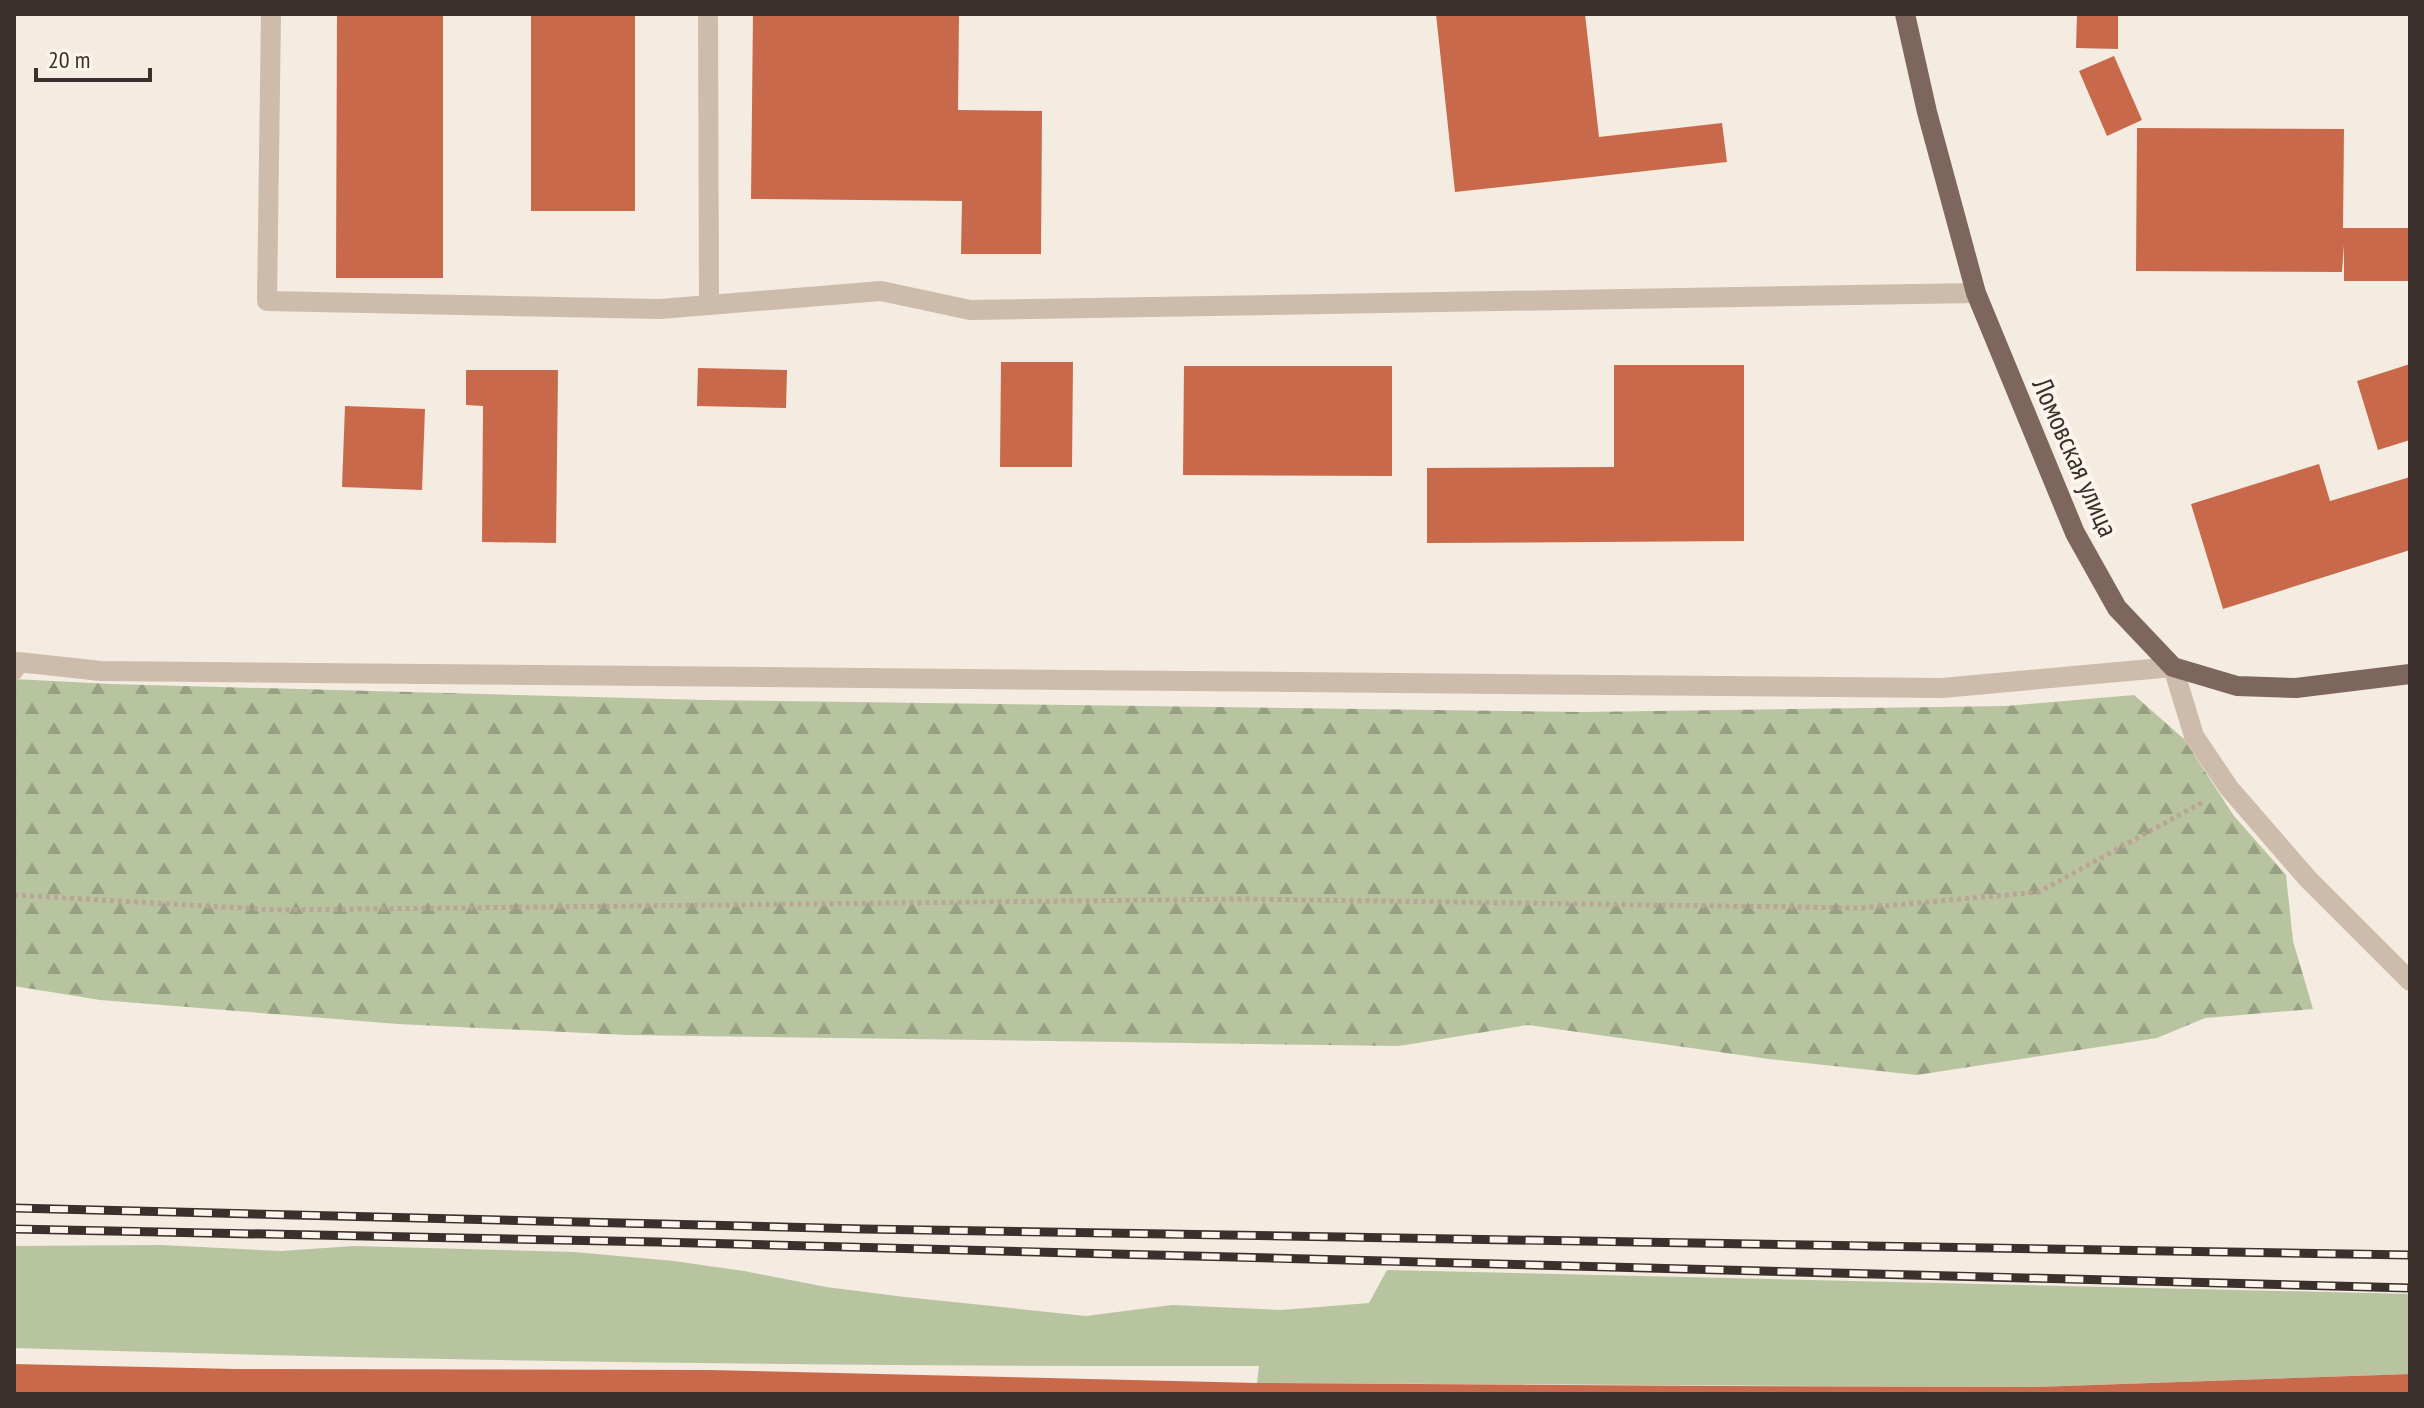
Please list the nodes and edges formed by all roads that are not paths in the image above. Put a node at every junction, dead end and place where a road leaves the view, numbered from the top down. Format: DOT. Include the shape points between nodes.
graph roads {
  1 [pos="271,14"];
  2 [pos="708,14"];
  3 [pos="1905,14"];
  4 [pos="1976,293"];
  5 [pos="709,305"];
  6 [pos="15,663"];
  7 [pos="2173,667"];
  8 [pos="2410,674"];
  9 [pos="2410,981"];
  1 -- 5 [label="street" via="267,301 660,309"];
  2 -- 5 [label="street"];
  3 -- 4 [label="main road, Ломовская улица"];
  4 -- 5 [label="street" via="970,310 881,291"];
  4 -- 7 [label="main road, Ломовская улица" via="2075,533 2117,608"];
  6 -- 7 [label="street" via="101,671 1926,688"];
  7 -- 8 [label="main road, Ломовская улица" via="2237,686 2296,688"];
  7 -- 9 [label="street" via="2194,736 2229,788 2308,879"];
}
